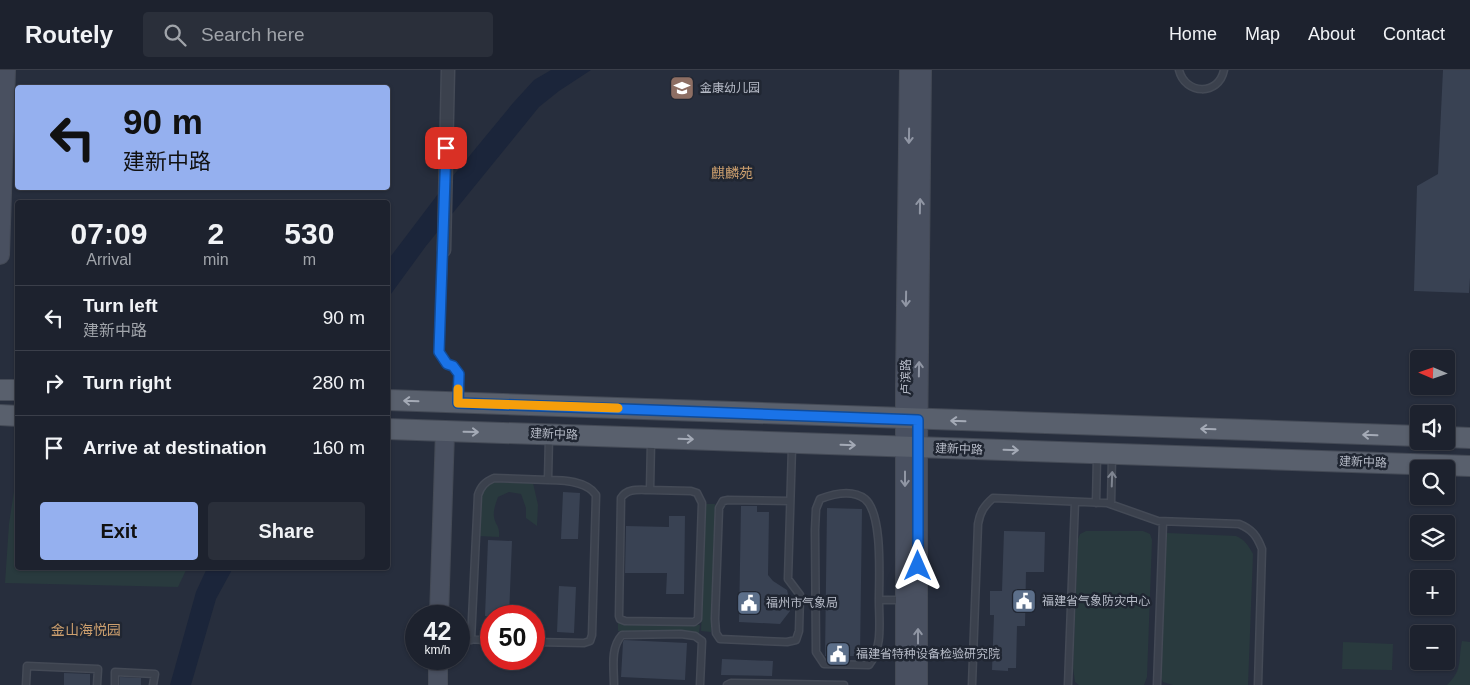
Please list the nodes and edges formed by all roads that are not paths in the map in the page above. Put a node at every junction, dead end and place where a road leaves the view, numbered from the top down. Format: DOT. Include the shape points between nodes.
graph roads {
  1 [pos="6,70"];
  2 [pos="448,70"];
  3 [pos="910,70"];
  4 [pos="922,70"];
  5 [pos="1179,70"];
  6 [pos="1224,70"];
  7 [pos="444,250"];
  8 [pos="0,255"];
  9 [pos="0,390"];
  10 [pos="15,390"];
  11 [pos="390,400"];
  12 [pos="458,403"];
  13 [pos="0,415"];
  14 [pos="15,416"];
  15 [pos="912,419"];
  16 [pos="390,429"];
  17 [pos="445,432"];
  18 [pos="549,434"];
  19 [pos="1410,436"];
  20 [pos="1455,437"];
  21 [pos="651,438"];
  22 [pos="1470,438"];
  23 [pos="792,443"];
  24 [pos="912,447"];
  25 [pos="1105,454"];
  26 [pos="1470,466"];
  27 [pos="548,480"];
  28 [pos="650,490"];
  29 [pos="790,501"];
  30 [pos="1075,502"];
  31 [pos="1096,503"];
  32 [pos="1111,504"];
  33 [pos="1163,522"];
  34 [pos="879,600"];
  35 [pos="905,600"];
  36 [pos="440,605"];
  37 [pos="471,640"];
  38 [pos="480,640"];
  39 [pos="545,642"];
  40 [pos="438,670"];
  41 [pos="773,684"];
  42 [pos="26,685"];
  43 [pos="97,685"];
  44 [pos="115,685"];
  45 [pos="153,685"];
  46 [pos="438,685"];
  47 [pos="614,685"];
  48 [pos="700,685"];
  49 [pos="727,685"];
  50 [pos="844,685"];
  51 [pos="905,685"];
  52 [pos="918,685"];
  53 [pos="927,685"];
  54 [pos="972,685"];
  55 [pos="1068,685"];
  56 [pos="1157,685"];
  57 [pos="1258,685"];
  1 -- 8 [label="main road"];
  2 -- 7 [label="street"];
  3 -- 15 [label="main road, 卢滨路, one-way"];
  15 -- 4 [label="main road, one-way"];
  5 -- 6 [label="lane" via="1187,84 1200,89 1214,85"];
  7 -- 12 [label="lane" via="439,352 459,374"];
  9 -- 10 [label="main road"];
  12 -- 11 [label="main road, one-way"];
  12 -- 15 [label="main road"];
  13 -- 14 [label="main road"];
  19 -- 15 [label="main road, one-way"];
  15 -- 24 [label="main road, 卢滨路"];
  16 -- 17 [label="main road, 建新中路"];
  17 -- 18 [label="main road, 建新中路, one-way"];
  17 -- 36 [label="main road"];
  18 -- 21 [label="main road, 建新中路"];
  18 -- 27 [label="lane"];
  20 -- 22 [label="main road"];
  21 -- 23 [label="main road, 建新中路, one-way"];
  21 -- 28 [label="lane"];
  23 -- 24 [label="main road, 建新中路, one-way"];
  23 -- 29 [label="lane"];
  24 -- 25 [label="main road, 建新中路, one-way"];
  24 -- 35 [label="main road, 卢滨路, one-way"];
  52 -- 24 [label="main road, one-way"];
  25 -- 26 [label="main road, 建新中路"];
  25 -- 31 [label="lane"];
  32 -- 25 [label="lane, one-way"];
  27 -- 37 [label="lane" via="494,478 481,487"];
  27 -- 39 [label="lane" via="587,486 596,495 590,641"];
  28 -- 28 [label="lane" via="691,491 698,493 702,502 698,619 694,622 620,619 621,498 625,492"];
  29 -- 29 [label="lane" via="728,500 723,501 719,508 715,619 720,639 796,640 800,595 788,579"];
  30 -- 31 [label="lane"];
  30 -- 54 [label="lane" via="993,498 979,513"];
  30 -- 55 [label="lane"];
  31 -- 32 [label="lane"];
  32 -- 33 [label="lane"];
  33 -- 56 [label="lane"];
  33 -- 57 [label="lane" via="1239,524 1247,527 1258,539 1262,549"];
  34 -- 34 [label="lane" via="878,537 871,506 854,494 833,494 820,499 815,523 816,652 824,664 868,664 875,656"];
  34 -- 35 [label="lane"];
  35 -- 51 [label="main road, 卢滨路"];
  37 -- 38 [label="lane"];
  40 -- 46 [label="main road"];
  41 -- 49 [label="lane"];
  41 -- 50 [label="lane"];
  42 -- 43 [label="lane" via="27,666 98,669"];
  44 -- 45 [label="lane" via="115,672 155,674"];
  47 -- 48 [label="lane" via="614,651 622,635 681,634 695,636 702,641"];
  52 -- 53 [label="lane"];
}
